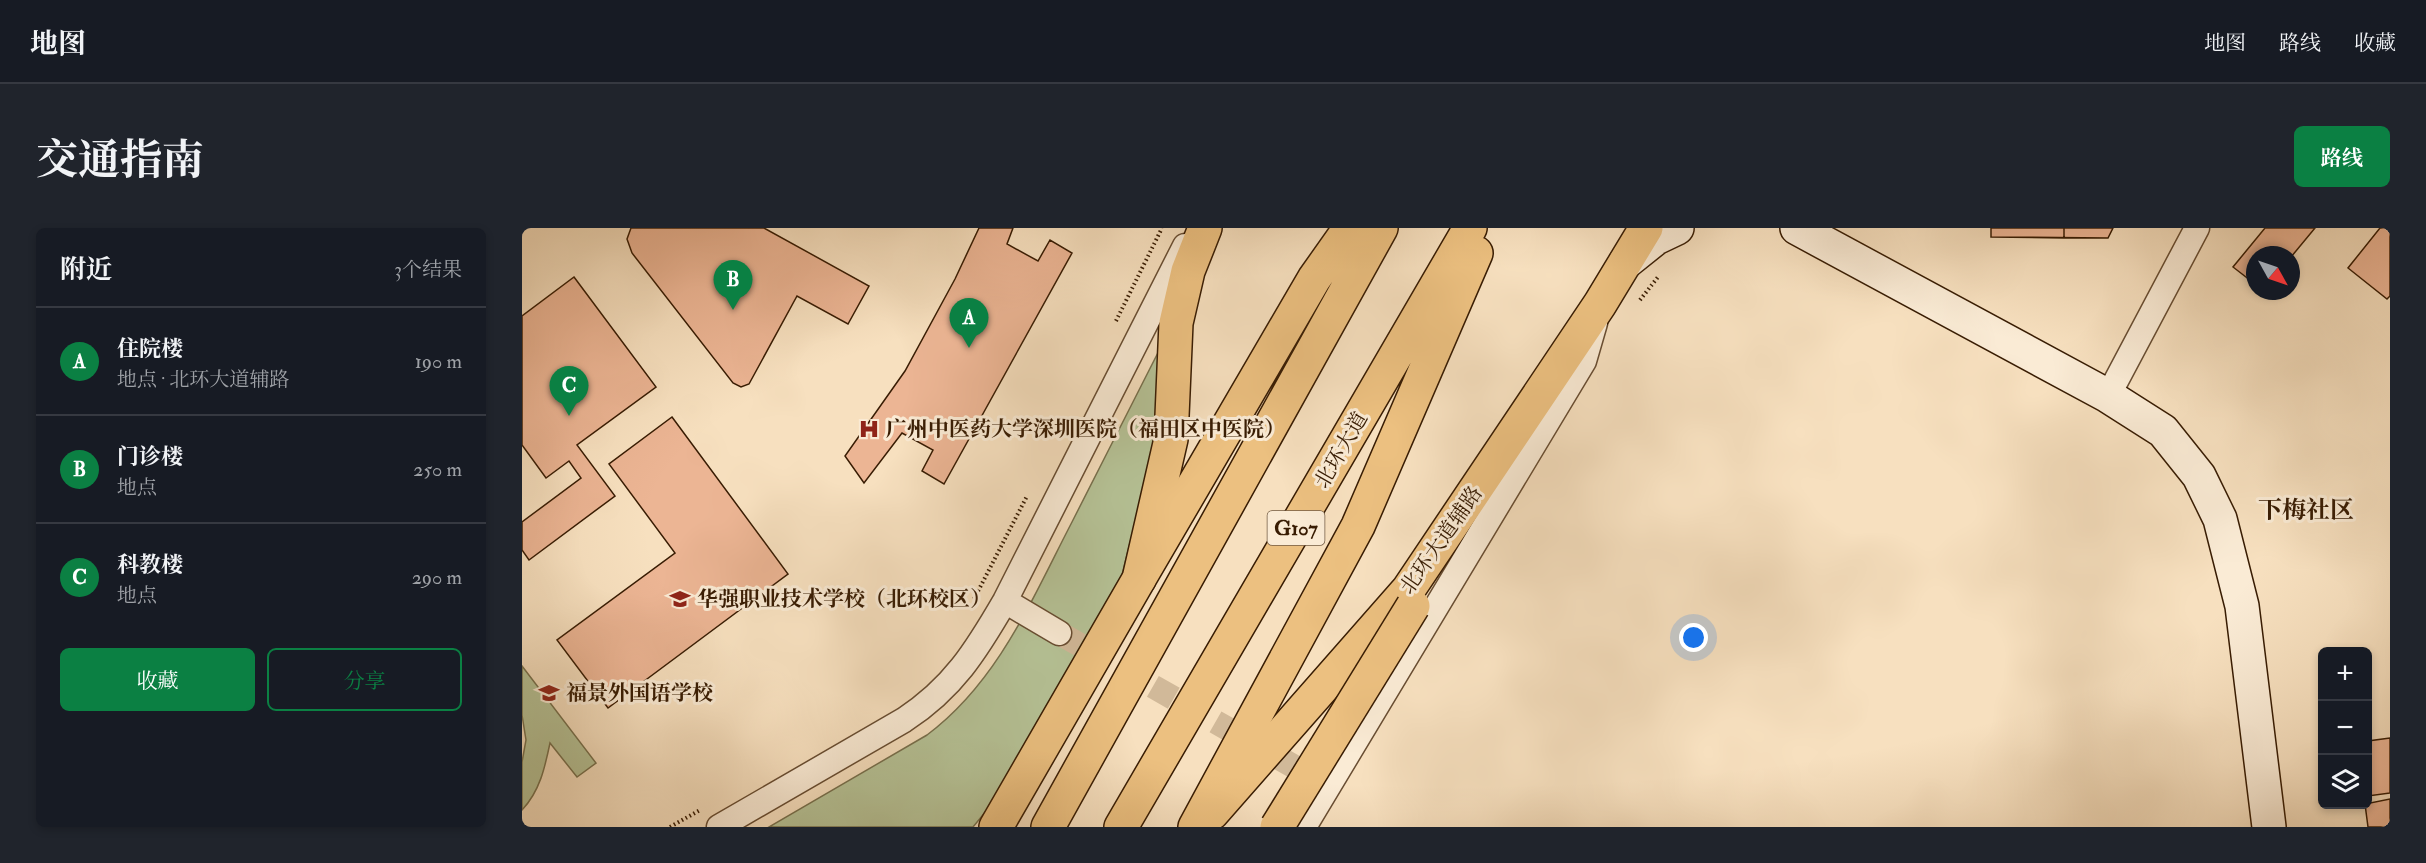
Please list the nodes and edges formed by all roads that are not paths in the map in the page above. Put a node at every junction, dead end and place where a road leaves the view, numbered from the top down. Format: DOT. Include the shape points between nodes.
graph roads {
  1 [pos="1194,228"];
  2 [pos="1205,228"];
  3 [pos="1350,228"];
  4 [pos="1381,228"];
  5 [pos="1470,228"];
  6 [pos="1487,228"];
  7 [pos="1646,228"];
  8 [pos="1677,228"];
  9 [pos="1796,228"];
  10 [pos="2197,228"];
  11 [pos="1624,263"];
  12 [pos="1600,304"];
  13 [pos="2108,396"];
  14 [pos="1472,498"];
  15 [pos="1139,579"];
  16 [pos="1005,601"];
  17 [pos="1059,633"];
  18 [pos="719,827"];
  19 [pos="996,827"];
  20 [pos="1048,827"];
  21 [pos="1121,827"];
  22 [pos="1195,827"];
  23 [pos="1203,827"];
  24 [pos="1277,827"];
  25 [pos="1304,827"];
  26 [pos="2269,827"];
  1 -- 16 [label="street"];
  2 -- 15 [label="main road" via="1188,271 1176,323 1171,439"];
  3 -- 15 [label="main road" via="1314,279"];
  4 -- 20 [label="main road"];
  5 -- 21 [label="main road, 北环大道 / G107"];
  6 -- 22 [label="main road" via="1358,526"];
  7 -- 11 [label="main road, 北环大道辅路"];
  8 -- 11 [label="street" via="1656,238"];
  9 -- 13 [label="street"];
  10 -- 13 [label="street"];
  11 -- 12 [label="main road, 北环大道辅路"];
  12 -- 14 [label="main road, 北环大道辅路"];
  12 -- 25 [label="street" via="1584,361"];
  13 -- 26 [label="street" via="2163,431 2199,476 2220,519 2241,606"];
  14 -- 23 [label="main road, 北环大道辅路" via="1408,590 1242,776"];
  14 -- 24 [label="main road, bridge" via="1413,606"];
  15 -- 19 [label="main road"];
  16 -- 17 [label="street"];
  16 -- 18 [label="street" via="971,657 931,702"];
}
